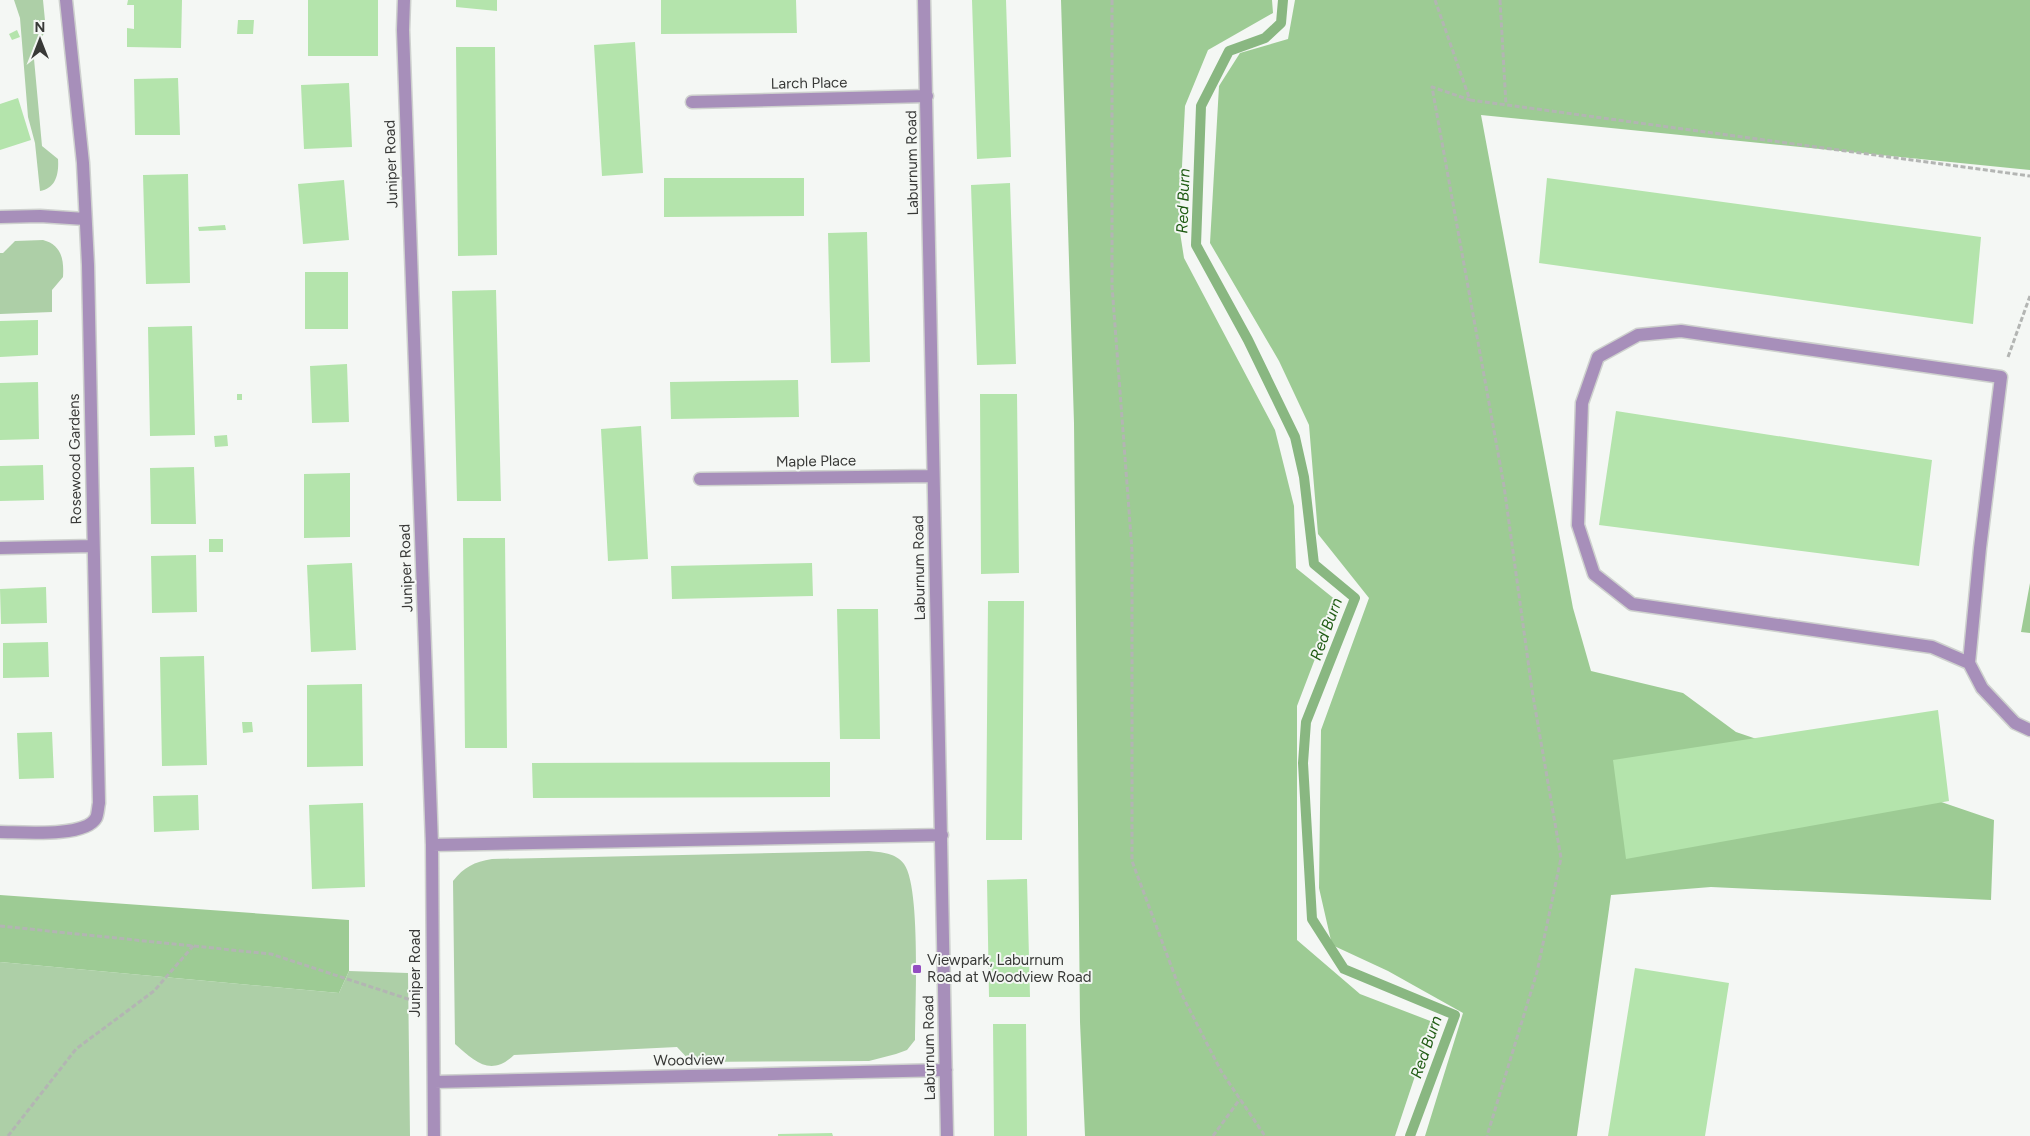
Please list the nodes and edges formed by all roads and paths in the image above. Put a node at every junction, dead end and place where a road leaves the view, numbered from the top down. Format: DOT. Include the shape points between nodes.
graph roads {
  1 [pos="66,0"];
  2 [pos="404,0"];
  3 [pos="924,0"];
  4 [pos="1112,0"];
  5 [pos="1435,0"];
  6 [pos="1500,0"];
  7 [pos="927,96"];
  8 [pos="1470,100"];
  9 [pos="692,102"];
  10 [pos="1506,105"];
  11 [pos="2030,176"];
  12 [pos="0,217"];
  13 [pos="86,218"];
  14 [pos="2030,296"];
  15 [pos="2001,377"];
  16 [pos="933,476"];
  17 [pos="700,480"];
  18 [pos="92,546"];
  19 [pos="0,548"];
  20 [pos="1969,663"];
  21 [pos="2030,730"];
  22 [pos="0,832"];
  23 [pos="942,835"];
  24 [pos="432,845"];
  25 [pos="0,926"];
  26 [pos="195,944"];
  27 [pos="431,1007"];
  28 [pos="946,1070"];
  29 [pos="434,1082"];
  30 [pos="1240,1099"];
  31 [pos="8,1136"];
  32 [pos="434,1136"];
  33 [pos="946,1136"];
  34 [pos="1213,1136"];
  35 [pos="1265,1136"];
  36 [pos="1487,1136"];
  1 -- 13 [label="street, Rosewood Gardens"];
  2 -- 24 [label="street, Juniper Road"];
  3 -- 7 [label="street, Laburnum Road"];
  4 -- 30 [label="path" via="1112,286 1132,550 1132,861 1182,995 1221,1071"];
  5 -- 8 [label="path"];
  6 -- 10 [label="path"];
  7 -- 9 [label="street, Larch Place"];
  7 -- 16 [label="street, Laburnum Road"];
  8 -- 10 [label="path"];
  8 -- 36 [label="path" via="1432,87 1504,486 1532,690 1561,858 1537,972"];
  10 -- 11 [label="path"];
  12 -- 13 [label="street"];
  13 -- 18 [label="street, Rosewood Gardens"];
  14 -- 15 [label="path"];
  15 -- 20 [label="street"];
  15 -- 20 [label="street" via="1681,331 1638,335 1598,357 1582,403 1578,525 1594,574 1632,604 1932,647"];
  16 -- 17 [label="street, Maple Place"];
  16 -- 23 [label="street, Laburnum Road"];
  18 -- 19 [label="street"];
  18 -- 22 [label="street, Rosewood Gardens" via="98,708 99,803 96,818 89,825 69,832"];
  20 -- 21 [label="street" via="1982,688 2014,723"];
  23 -- 24 [label="street"];
  23 -- 28 [label="street, Laburnum Road"];
  24 -- 27 [label="street, Juniper Road"];
  25 -- 26 [label="path"];
  26 -- 27 [label="path" via="271,954"];
  26 -- 31 [label="path" via="154,991 76,1049"];
  27 -- 29 [label="street, Juniper Road"];
  28 -- 29 [label="street, Woodview"];
  28 -- 33 [label="street, Laburnum Road"];
  29 -- 32 [label="street, Juniper Road"];
  30 -- 34 [label="path"];
  30 -- 35 [label="path"];
}
